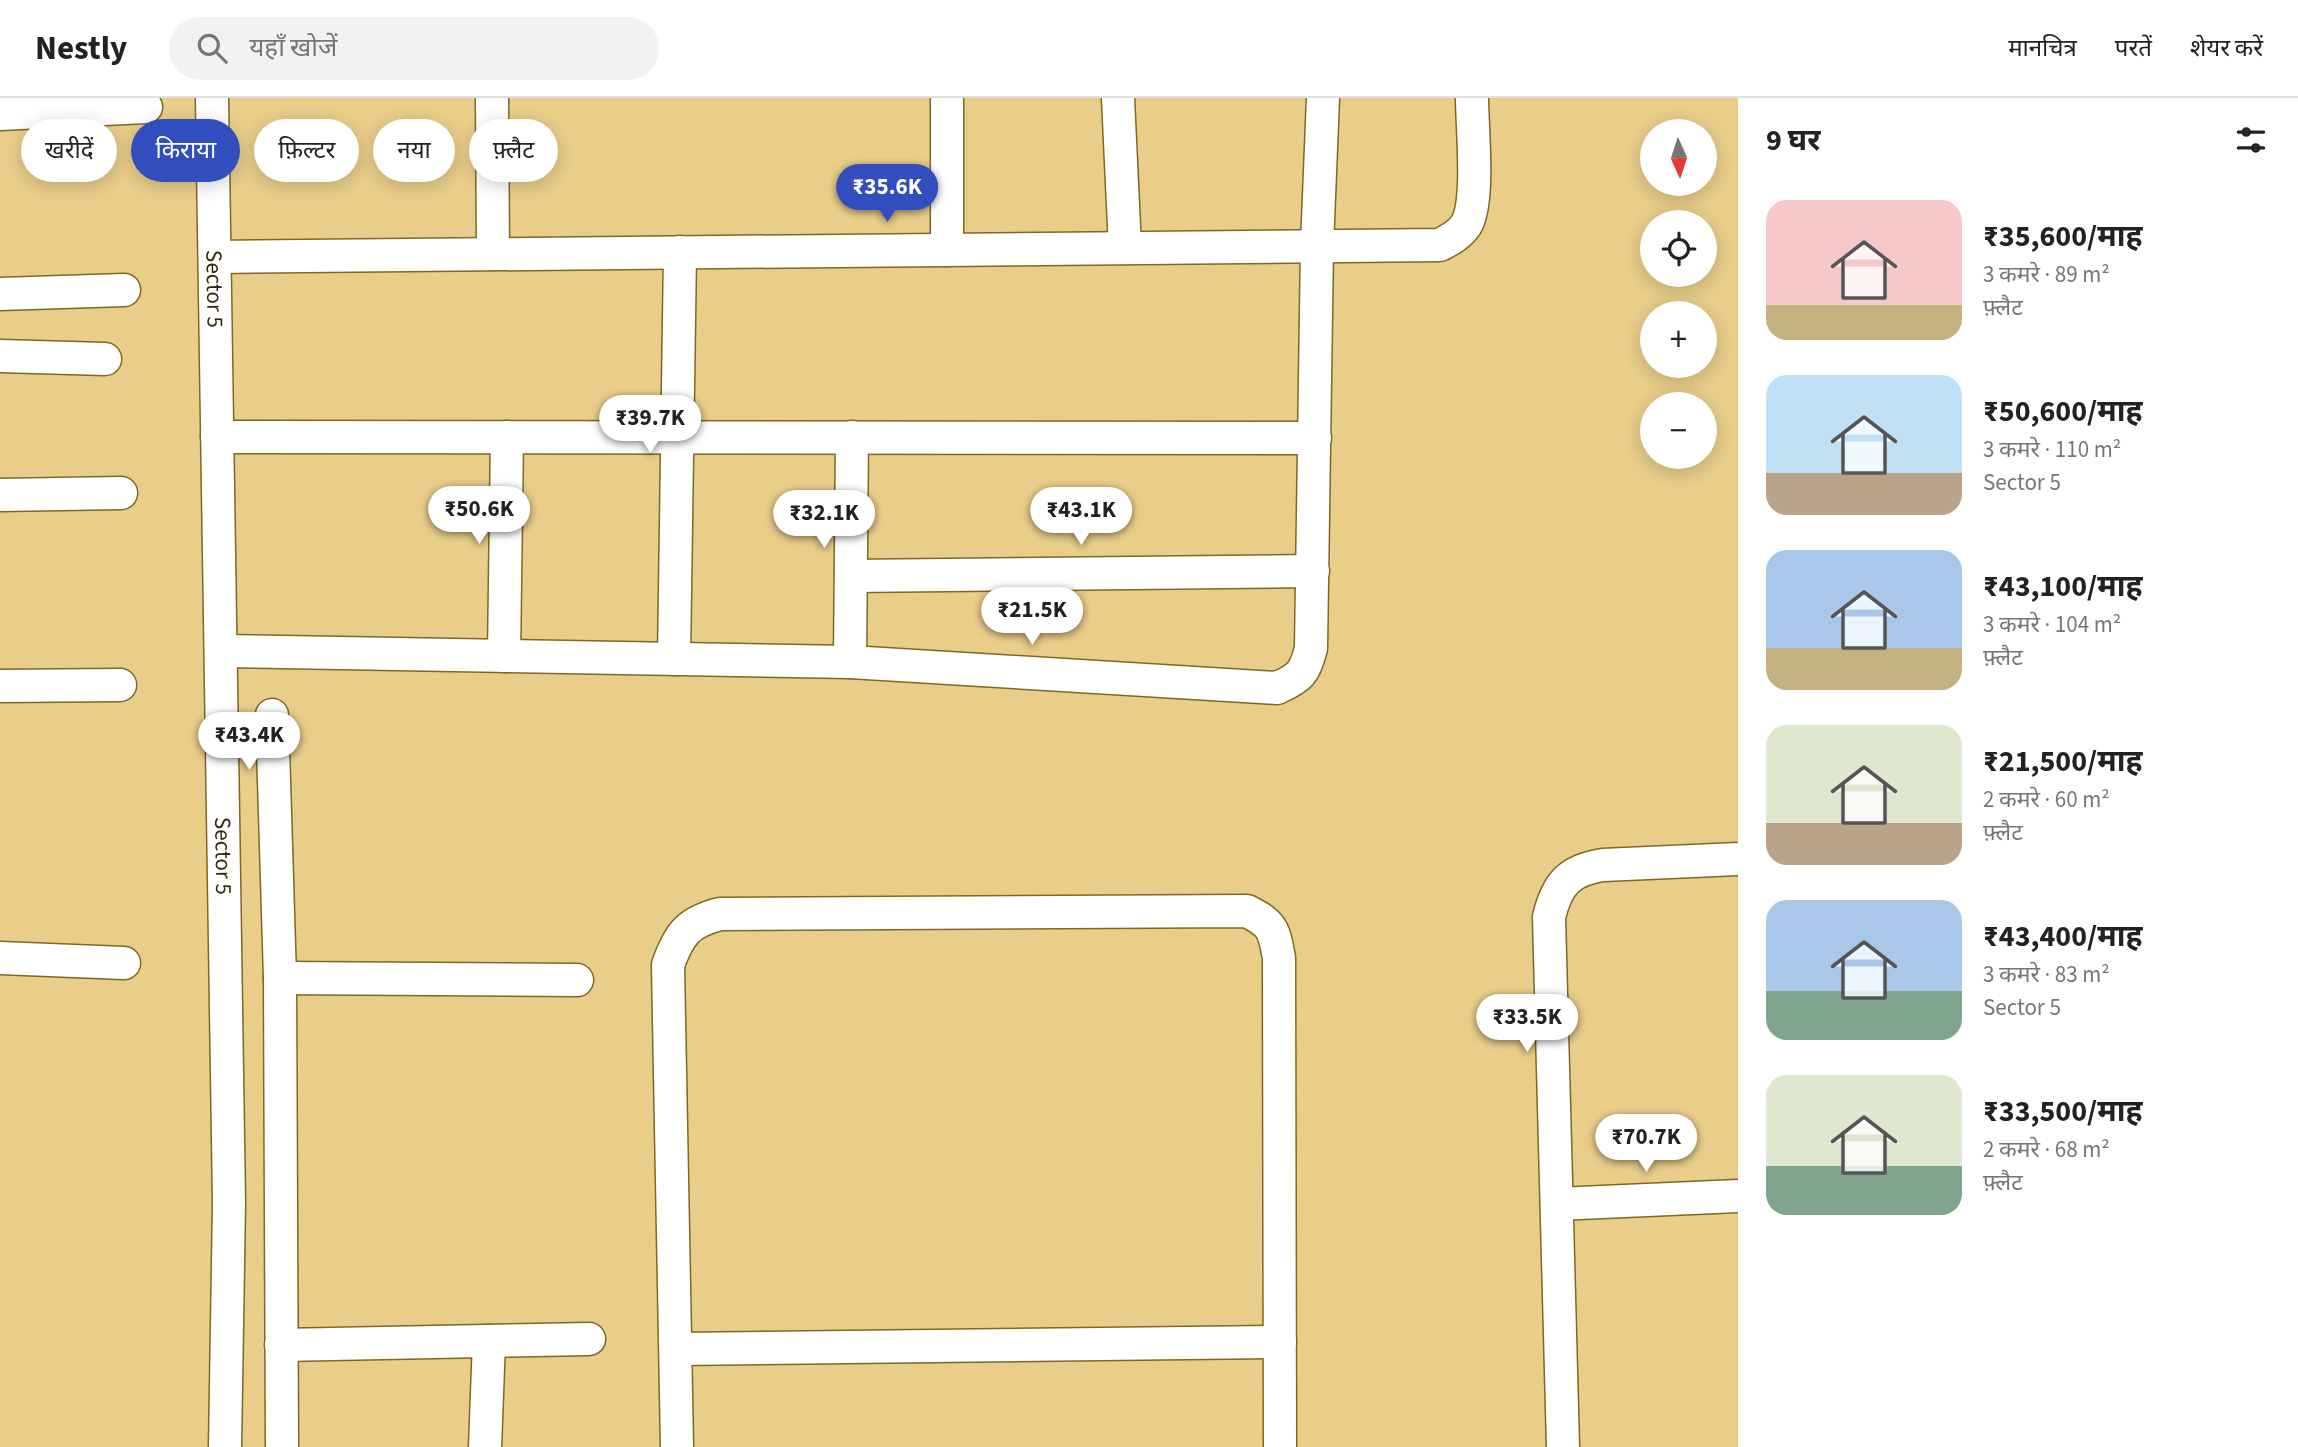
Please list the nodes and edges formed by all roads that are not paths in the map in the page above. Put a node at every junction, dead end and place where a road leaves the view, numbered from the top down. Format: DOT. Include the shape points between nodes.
graph roads {
  1 [pos="212,98"];
  2 [pos="492,98"];
  3 [pos="947,98"];
  4 [pos="1118,98"];
  5 [pos="1323,98"];
  6 [pos="1472,98"];
  7 [pos="146,107"];
  8 [pos="0,114"];
  9 [pos="1317,246"];
  10 [pos="1125,248"];
  11 [pos="947,250"];
  12 [pos="680,252"];
  13 [pos="493,254"];
  14 [pos="215,257"];
  15 [pos="124,290"];
  16 [pos="0,294"];
  17 [pos="0,356"];
  18 [pos="105,359"];
  19 [pos="217,437"];
  20 [pos="507,437"];
  21 [pos="677,437"];
  22 [pos="852,437"];
  23 [pos="1315,438"];
  24 [pos="121,494"];
  25 [pos="0,495"];
  26 [pos="1313,571"];
  27 [pos="850,576"];
  28 [pos="221,651"];
  29 [pos="505,656"];
  30 [pos="674,659"];
  31 [pos="850,663"];
  32 [pos="120,685"];
  33 [pos="0,686"];
  34 [pos="272,715"];
  35 [pos="1738,859"];
  36 [pos="0,958"];
  37 [pos="124,963"];
  38 [pos="280,978"];
  39 [pos="577,980"];
  40 [pos="1738,1196"];
  41 [pos="1557,1204"];
  42 [pos="589,1339"];
  43 [pos="489,1341"];
  44 [pos="1280,1342"];
  45 [pos="281,1345"];
  46 [pos="676,1349"];
  47 [pos="225,1447"];
  48 [pos="282,1447"];
  49 [pos="485,1447"];
  50 [pos="677,1447"];
  51 [pos="1280,1447"];
  52 [pos="1563,1447"];
  1 -- 14 [label="street, Sector 5"];
  2 -- 13 [label="street"];
  3 -- 11 [label="street"];
  4 -- 10 [label="street"];
  5 -- 9 [label="street"];
  6 -- 9 [label="street" via="1473,202 1456,237 1440,245"];
  7 -- 8 [label="street"];
  9 -- 10 [label="street"];
  9 -- 23 [label="street"];
  10 -- 11 [label="street"];
  11 -- 12 [label="street"];
  12 -- 13 [label="street"];
  12 -- 21 [label="street"];
  13 -- 14 [label="street"];
  14 -- 19 [label="street, Sector 5"];
  15 -- 16 [label="street"];
  17 -- 18 [label="street"];
  19 -- 20 [label="street"];
  19 -- 28 [label="street, Sector 5"];
  20 -- 21 [label="street"];
  20 -- 29 [label="street"];
  21 -- 22 [label="street"];
  21 -- 30 [label="street"];
  22 -- 23 [label="street"];
  22 -- 27 [label="street"];
  23 -- 26 [label="street"];
  24 -- 25 [label="street"];
  26 -- 27 [label="street"];
  26 -- 31 [label="street" via="1307,666 1296,680 1277,688"];
  27 -- 31 [label="street"];
  28 -- 29 [label="street"];
  28 -- 47 [label="street, Sector 5" via="229,1203"];
  29 -- 30 [label="street"];
  30 -- 31 [label="street"];
  32 -- 33 [label="street"];
  34 -- 38 [label="street"];
  35 -- 41 [label="street" via="1585,868 1559,890 1549,917"];
  36 -- 37 [label="street"];
  38 -- 39 [label="street"];
  38 -- 45 [label="street"];
  40 -- 41 [label="street"];
  41 -- 52 [label="street"];
  42 -- 43 [label="street"];
  43 -- 45 [label="street"];
  43 -- 49 [label="street"];
  44 -- 46 [label="street"];
  44 -- 46 [label="street" via="1279,958 1275,933 1266,921 1247,911 720,914 699,919 686,929 668,965"];
  44 -- 51 [label="street"];
  45 -- 48 [label="street"];
  46 -- 50 [label="street"];
}
